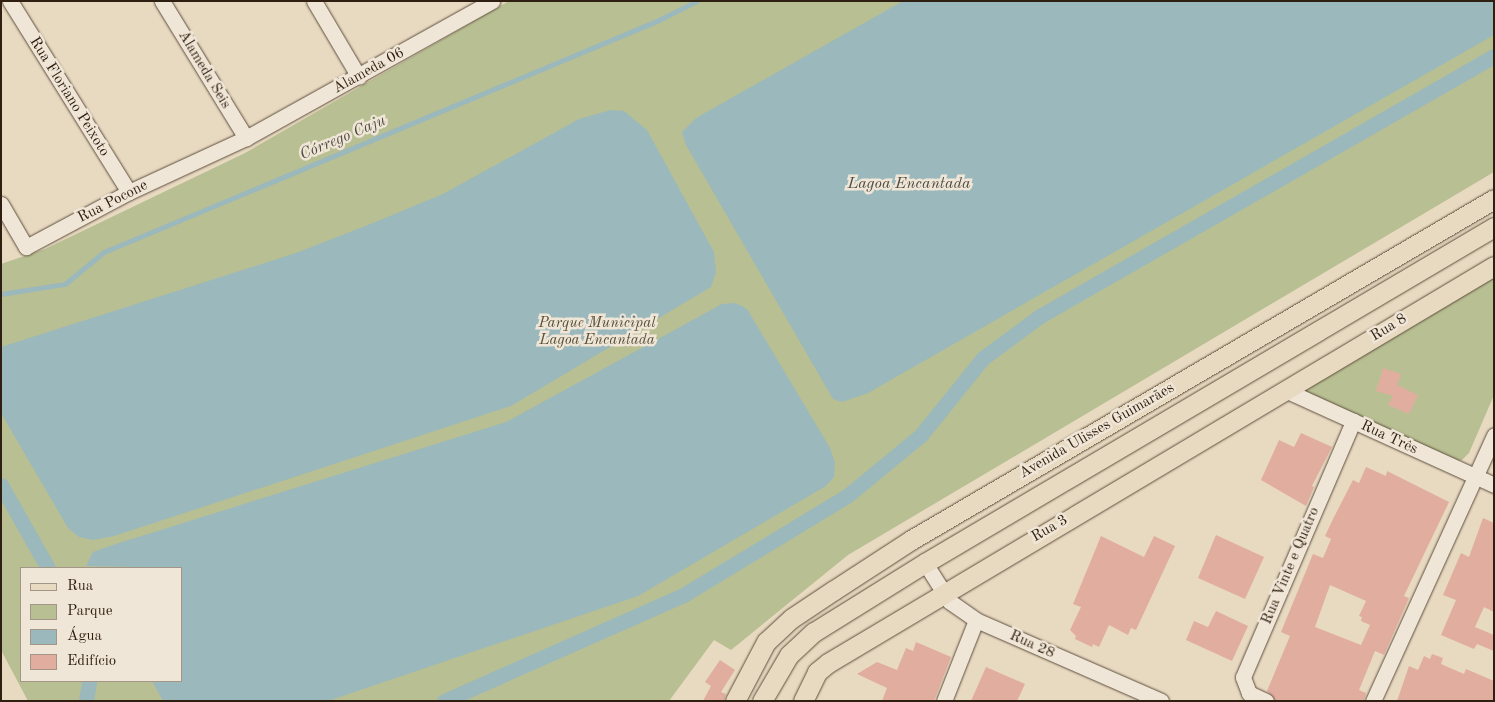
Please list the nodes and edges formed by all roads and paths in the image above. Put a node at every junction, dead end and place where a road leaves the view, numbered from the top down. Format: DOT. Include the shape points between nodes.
graph roads {
  1 [pos="10,1"];
  2 [pos="162,1"];
  3 [pos="314,1"];
  4 [pos="492,1"];
  5 [pos="474,6"];
  6 [pos="359,77"];
  7 [pos="246,138"];
  8 [pos="129,192"];
  9 [pos="1494,199"];
  10 [pos="1,204"];
  11 [pos="1494,227"];
  12 [pos="1494,266"];
  13 [pos="1285,390"];
  14 [pos="1353,421"];
  15 [pos="1494,435"];
  16 [pos="1475,477"];
  17 [pos="1494,485"];
  18 [pos="911,540"];
  19 [pos="925,563"];
  20 [pos="941,592"];
  21 [pos="976,620"];
  22 [pos="735,701"];
  23 [pos="762,701"];
  24 [pos="803,701"];
  25 [pos="944,701"];
  26 [pos="1161,701"];
  27 [pos="1266,701"];
  28 [pos="1372,701"];
  1 -- 8 [label="street, Rua Floriano Peixoto"];
  2 -- 7 [label="street, Alameda Seis"];
  3 -- 6 [label="street"];
  4 -- 5 [label="street, Alameda 06"];
  5 -- 6 [label="street, Alameda 06"];
  6 -- 7 [label="street, Alameda 06"];
  7 -- 8 [label="street, Rua Pocone"];
  8 -- 10 [label="street, Rua Pocone" via="26,247"];
  9 -- 18 [label="main road, Avenida Ulisses Guimarães"];
  11 -- 19 [label="main road, Avenida Ulisses Guimarães"];
  12 -- 13 [label="main road, Rua 8"];
  13 -- 14 [label="street, Rua Três"];
  13 -- 20 [label="main road, Rua 3"];
  14 -- 16 [label="street, Rua Três"];
  14 -- 27 [label="street, Rua Vinte e Quatro" via="1243,677 1249,693"];
  15 -- 16 [label="street"];
  16 -- 17 [label="street, Rua Três"];
  16 -- 28 [label="street"];
  18 -- 19 [label="main road"];
  18 -- 22 [label="main road, Avenida Ulisses Guimarães" via="776,632 758,652"];
  19 -- 20 [label="street, Rua 28"];
  19 -- 23 [label="main road, Avenida Ulisses Guimarães" via="799,645 773,677"];
  20 -- 21 [label="street, Rua 28"];
  20 -- 24 [label="main road, Rua 3" via="817,672"];
  21 -- 25 [label="street"];
  21 -- 26 [label="street, Rua 28"];
}
